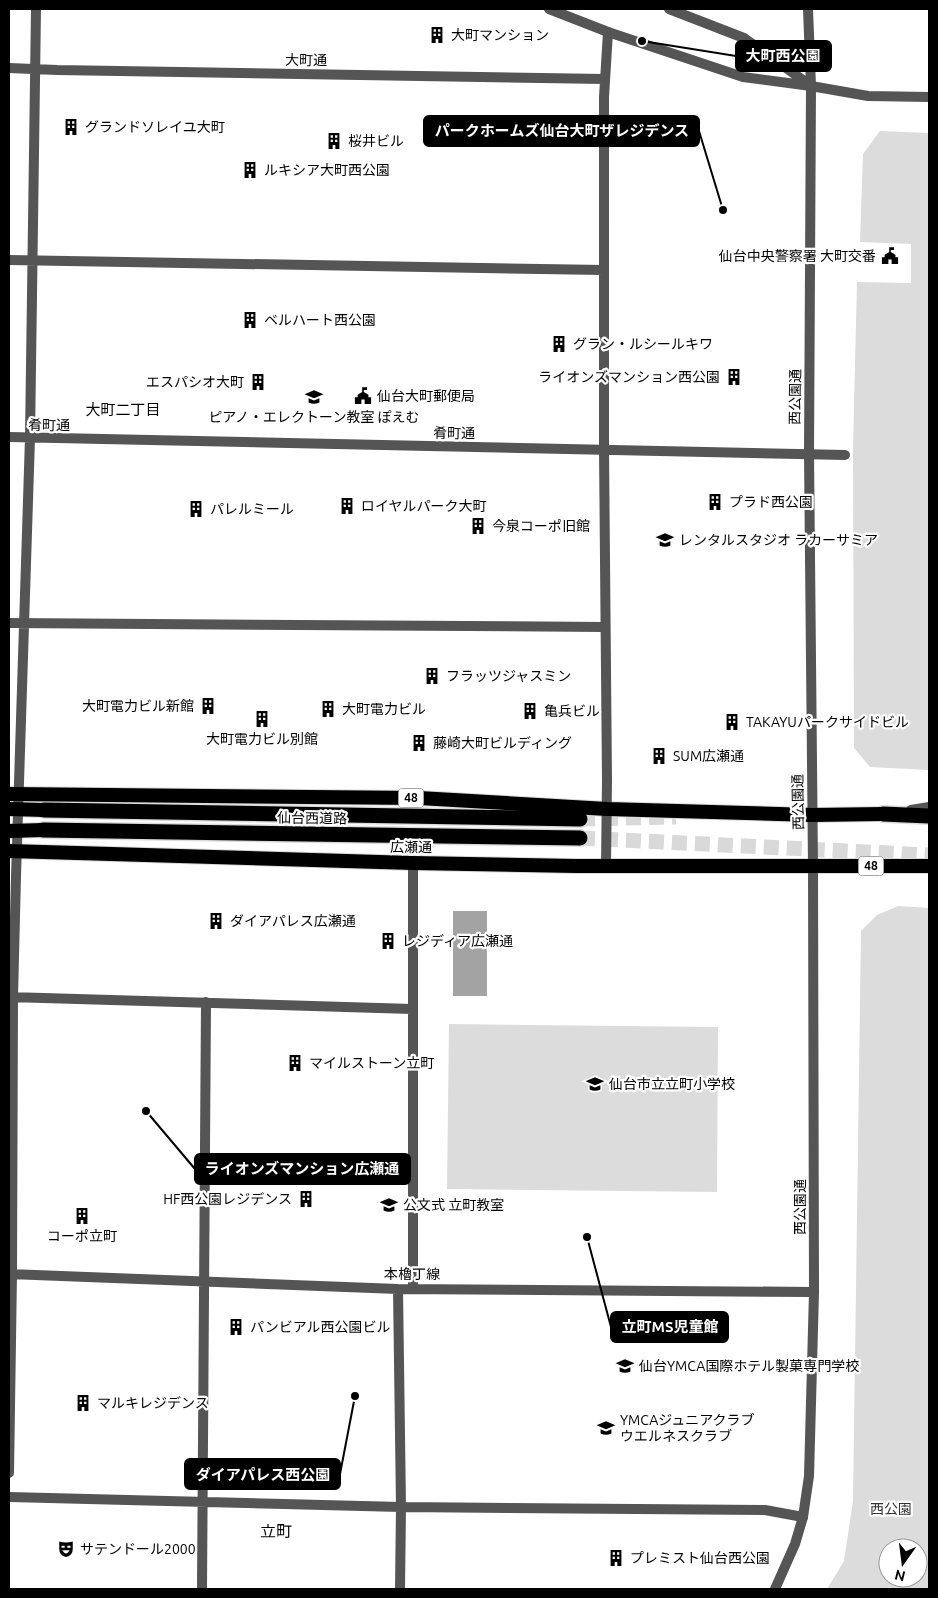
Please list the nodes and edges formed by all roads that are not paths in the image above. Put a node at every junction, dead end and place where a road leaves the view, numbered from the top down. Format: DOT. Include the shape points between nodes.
graph roads {
  1 [pos="36,9"];
  2 [pos="549,9"];
  3 [pos="668,9"];
  4 [pos="808,9"];
  5 [pos="608,32"];
  6 [pos="9,68"];
  7 [pos="34,69"];
  8 [pos="604,78"];
  9 [pos="811,86"];
  10 [pos="929,97"];
  11 [pos="9,260"];
  12 [pos="33,261"];
  13 [pos="604,270"];
  14 [pos="9,437"];
  15 [pos="30,438"];
  16 [pos="604,449"];
  17 [pos="808,454"];
  18 [pos="845,455"];
  19 [pos="9,623"];
  20 [pos="24,623"];
  21 [pos="605,626"];
  22 [pos="14,794"];
  23 [pos="929,807"];
  24 [pos="14,809"];
  25 [pos="607,809"];
  26 [pos="44,810"];
  27 [pos="883,814"];
  28 [pos="812,815"];
  29 [pos="929,816"];
  30 [pos="580,819"];
  31 [pos="43,830"];
  32 [pos="13,831"];
  33 [pos="580,838"];
  34 [pos="13,851"];
  35 [pos="414,863"];
  36 [pos="606,866"];
  37 [pos="813,866"];
  38 [pos="929,866"];
  39 [pos="11,997"];
  40 [pos="206,1002"];
  41 [pos="412,1009"];
  42 [pos="10,1274"];
  43 [pos="204,1281"];
  44 [pos="412,1288"];
  45 [pos="398,1289"];
  46 [pos="814,1292"];
  47 [pos="9,1473"];
  48 [pos="9,1497"];
  49 [pos="203,1501"];
  50 [pos="401,1506"];
  51 [pos="804,1517"];
  52 [pos="202,1589"];
  53 [pos="400,1589"];
  54 [pos="775,1589"];
  1 -- 7 [label="street"];
  2 -- 5 [label="street"];
  3 -- 9 [label="street" via="744,38"];
  4 -- 9 [label="street, 西公園通"];
  5 -- 8 [label="street"];
  5 -- 9 [label="street" via="743,77"];
  6 -- 7 [label="street, 大町通"];
  7 -- 8 [label="street, 大町通"];
  7 -- 12 [label="street"];
  8 -- 13 [label="street"];
  9 -- 10 [label="street" via="868,96"];
  9 -- 17 [label="street, 西公園通"];
  11 -- 12 [label="street"];
  12 -- 13 [label="street"];
  12 -- 15 [label="street"];
  13 -- 16 [label="street"];
  14 -- 15 [label="street, 肴町通"];
  15 -- 16 [label="street, 肴町通"];
  15 -- 20 [label="street"];
  16 -- 17 [label="street, 肴町通"];
  16 -- 21 [label="street"];
  17 -- 18 [label="street, 肴町通"];
  17 -- 28 [label="street, 西公園通"];
  19 -- 20 [label="street"];
  20 -- 21 [label="street"];
  20 -- 22 [label="street"];
  21 -- 25 [label="street"];
  22 -- 24 [label="street"];
  22 -- 25 [label="highway, 48" via="419,798"];
  23 -- 27 [label="street"];
  24 -- 26 [label="highway, 48"];
  24 -- 32 [label="street"];
  25 -- 28 [label="highway, 48"];
  25 -- 36 [label="street"];
  26 -- 30 [label="highway, 仙台西道路 / 48"];
  27 -- 28 [label="highway, 48"];
  27 -- 29 [label="highway, 48"];
  28 -- 37 [label="street, 西公園通"];
  31 -- 32 [label="highway"];
  31 -- 33 [label="highway, 仙台西道路"];
  32 -- 34 [label="street"];
  34 -- 35 [label="highway, 広瀬通 / 48"];
  34 -- 39 [label="street"];
  35 -- 36 [label="highway, 広瀬通 / 48"];
  35 -- 41 [label="street"];
  36 -- 37 [label="highway, 広瀬通 / 48"];
  37 -- 38 [label="highway, 48"];
  37 -- 46 [label="street, 西公園通"];
  39 -- 40 [label="street"];
  39 -- 42 [label="street"];
  40 -- 41 [label="street"];
  40 -- 43 [label="street"];
  41 -- 44 [label="street"];
  42 -- 43 [label="street, 本櫓丁線"];
  42 -- 47 [label="street"];
  43 -- 45 [label="street, 本櫓丁線"];
  43 -- 49 [label="street"];
  44 -- 45 [label="street, 本櫓丁線"];
  44 -- 46 [label="street, 本櫓丁線"];
  45 -- 50 [label="street"];
  46 -- 51 [label="street, 西公園通" via="809,1476"];
  48 -- 49 [label="street"];
  49 -- 50 [label="street"];
  49 -- 52 [label="street"];
  50 -- 51 [label="street" via="765,1510"];
  50 -- 53 [label="street"];
  51 -- 54 [label="street, 西公園通"];
}
